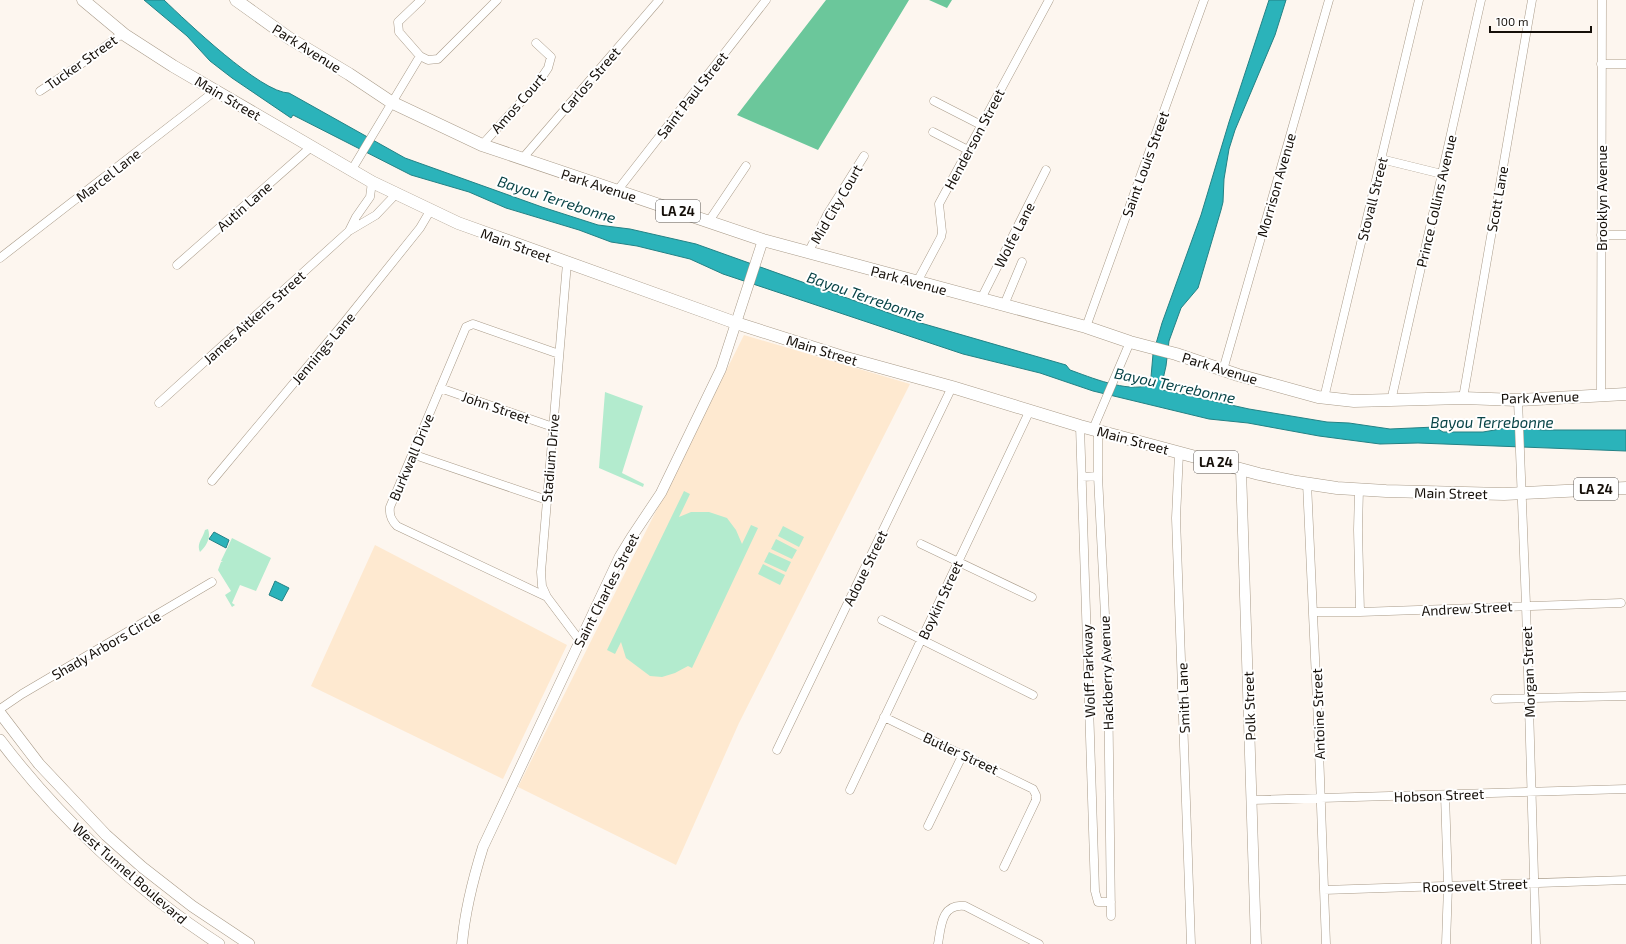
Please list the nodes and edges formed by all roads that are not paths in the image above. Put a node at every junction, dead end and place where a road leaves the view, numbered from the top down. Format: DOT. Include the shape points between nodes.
graph roads {
  1 [pos="83,0"];
  2 [pos="236,0"];
  3 [pos="421,0"];
  4 [pos="496,0"];
  5 [pos="659,0"];
  6 [pos="766,0"];
  7 [pos="1049,0"];
  8 [pos="1204,0"];
  9 [pos="1329,0"];
  10 [pos="1419,0"];
  11 [pos="1481,0"];
  12 [pos="1532,0"];
  13 [pos="1602,0"];
  14 [pos="123,33"];
  15 [pos="536,43"];
  16 [pos="420,56"];
  17 [pos="1602,64"];
  18 [pos="1626,64"];
  19 [pos="215,91"];
  20 [pos="40,92"];
  21 [pos="934,101"];
  22 [pos="391,102"];
  23 [pos="981,125"];
  24 [pos="933,132"];
  25 [pos="482,145"];
  26 [pos="311,147"];
  27 [pos="968,150"];
  28 [pos="864,156"];
  29 [pos="522,159"];
  30 [pos="1381,159"];
  31 [pos="746,166"];
  32 [pos="1046,170"];
  33 [pos="351,171"];
  34 [pos="1442,174"];
  35 [pos="372,182"];
  36 [pos="617,191"];
  37 [pos="396,194"];
  38 [pos="430,211"];
  39 [pos="709,221"];
  40 [pos="349,231"];
  41 [pos="1601,235"];
  42 [pos="1626,235"];
  43 [pos="763,240"];
  44 [pos="808,252"];
  45 [pos="0,258"];
  46 [pos="1022,262"];
  47 [pos="567,263"];
  48 [pos="178,265"];
  49 [pos="917,282"];
  50 [pos="981,299"];
  51 [pos="1004,305"];
  52 [pos="736,324"];
  53 [pos="1086,327"];
  54 [pos="1130,342"];
  55 [pos="559,354"];
  56 [pos="1223,370"];
  57 [pos="952,386"];
  58 [pos="440,388"];
  59 [pos="1626,394"];
  60 [pos="1601,395"];
  61 [pos="1324,398"];
  62 [pos="1463,398"];
  63 [pos="1518,400"];
  64 [pos="1391,401"];
  65 [pos="159,403"];
  66 [pos="1030,410"];
  67 [pos="1080,426"];
  68 [pos="553,427"];
  69 [pos="1096,430"];
  70 [pos="1179,453"];
  71 [pos="412,454"];
  72 [pos="1241,469"];
  73 [pos="1098,476"];
  74 [pos="1082,477"];
  75 [pos="212,481"];
  76 [pos="1307,483"];
  77 [pos="1626,488"];
  78 [pos="1359,489"];
  79 [pos="1521,493"];
  80 [pos="547,500"];
  81 [pos="921,544"];
  82 [pos="958,562"];
  83 [pos="212,582"];
  84 [pos="547,597"];
  85 [pos="1032,597"];
  86 [pos="1621,603"];
  87 [pos="1526,605"];
  88 [pos="1313,612"];
  89 [pos="1360,612"];
  90 [pos="882,620"];
  91 [pos="921,639"];
  92 [pos="580,641"];
  93 [pos="1033,695"];
  94 [pos="1626,696"];
  95 [pos="1495,699"];
  96 [pos="1529,699"];
  97 [pos="0,709"];
  98 [pos="0,713"];
  99 [pos="884,717"];
  100 [pos="0,740"];
  101 [pos="777,750"];
  102 [pos="963,754"];
  103 [pos="1626,789"];
  104 [pos="850,790"];
  105 [pos="1531,791"];
  106 [pos="1445,795"];
  107 [pos="1321,798"];
  108 [pos="1252,800"];
  109 [pos="928,826"];
  110 [pos="1004,867"];
  111 [pos="1626,880"];
  112 [pos="1534,883"];
  113 [pos="1448,886"];
  114 [pos="1324,890"];
  115 [pos="1111,902"];
  116 [pos="1111,916"];
  117 [pos="219,944"];
  118 [pos="249,944"];
  119 [pos="462,944"];
  120 [pos="938,944"];
  121 [pos="1039,944"];
  122 [pos="1191,944"];
  123 [pos="1256,944"];
  124 [pos="1326,944"];
  125 [pos="1446,944"];
  126 [pos="1536,944"];
  1 -- 14 [label="main road, Main Street / LA 24"];
  2 -- 22 [label="main road, Park Avenue / LA 24" via="288,38"];
  3 -- 16 [label="street" via="398,22 399,32"];
  4 -- 16 [label="street" via="438,59 428,60"];
  5 -- 29 [label="street, Carlos Street"];
  6 -- 36 [label="street, Saint Paul Street"];
  7 -- 23 [label="street, Henderson Street"];
  8 -- 53 [label="street, Saint Louis Street"];
  9 -- 56 [label="street, Morrison Avenue"];
  10 -- 30 [label="street, Stovall Street"];
  11 -- 34 [label="street, Prince Collins Avenue"];
  12 -- 62 [label="street, Scott Lane"];
  13 -- 17 [label="street, Brooklyn Avenue"];
  14 -- 19 [label="main road, Main Street / LA 24"];
  14 -- 20 [label="street, Tucker Street"];
  15 -- 25 [label="street, Amos Court" via="551,56 548,68 538,83"];
  16 -- 22 [label="street"];
  17 -- 18 [label="street"];
  17 -- 41 [label="street, Brooklyn Avenue"];
  19 -- 26 [label="main road, Main Street / LA 24"];
  19 -- 45 [label="street, Marcel Lane"];
  21 -- 23 [label="street"];
  22 -- 25 [label="main road, Park Avenue / LA 24"];
  22 -- 33 [label="street"];
  23 -- 27 [label="street, Henderson Street"];
  24 -- 27 [label="street"];
  25 -- 29 [label="main road, Park Avenue / LA 24"];
  26 -- 33 [label="main road, Main Street / LA 24"];
  26 -- 48 [label="street, Autin Lane"];
  27 -- 49 [label="street, Henderson Street" via="939,204 941,237"];
  28 -- 44 [label="street, Mid City Court" via="827,215"];
  29 -- 36 [label="main road, Park Avenue / LA 24"];
  30 -- 34 [label="street"];
  30 -- 61 [label="street, Stovall Street"];
  31 -- 39 [label="street"];
  32 -- 50 [label="street, Wolfe Lane"];
  33 -- 35 [label="main road, Main Street / LA 24"];
  34 -- 64 [label="street, Prince Collins Avenue"];
  35 -- 37 [label="main road, Main Street / LA 24"];
  35 -- 40 [label="street, James Aitkens Street" via="370,197"];
  36 -- 39 [label="main road, Park Avenue / LA 24"];
  37 -- 38 [label="main road, Main Street / LA 24"];
  37 -- 40 [label="street, James Aitkens Street" via="376,215"];
  38 -- 47 [label="main road, Main Street / LA 24"];
  38 -- 75 [label="street, Jennings Lane" via="420,228 343,324"];
  39 -- 43 [label="main road, Park Avenue / LA 24"];
  40 -- 65 [label="street, James Aitkens Street"];
  41 -- 42 [label="street"];
  41 -- 60 [label="street, Brooklyn Avenue"];
  43 -- 44 [label="main road, Park Avenue / LA 24"];
  43 -- 52 [label="street, Saint Charles Street"];
  44 -- 49 [label="main road, Park Avenue / LA 24"];
  46 -- 51 [label="street"];
  47 -- 52 [label="main road, Main Street / LA 24"];
  47 -- 55 [label="street, Stadium Drive"];
  49 -- 50 [label="main road, Park Avenue / LA 24"];
  50 -- 51 [label="main road, Park Avenue / LA 24"];
  51 -- 53 [label="main road, Park Avenue / LA 24"];
  52 -- 57 [label="main road, Main Street / LA 24" via="843,357"];
  52 -- 92 [label="street, Saint Charles Street" via="721,369 661,494 620,556"];
  53 -- 54 [label="main road, Park Avenue / LA 24"];
  54 -- 56 [label="main road, Park Avenue / LA 24"];
  54 -- 69 [label="street, Hackberry Avenue" via="1104,401"];
  55 -- 58 [label="street, Burkwall Drive" via="473,324 466,327"];
  55 -- 68 [label="street, Stadium Drive"];
  56 -- 61 [label="main road, Park Avenue / LA 24"];
  57 -- 66 [label="main road, Main Street / LA 24"];
  57 -- 101 [label="street, Adoue Street"];
  58 -- 68 [label="street, John Street"];
  58 -- 71 [label="street, Burkwall Drive"];
  59 -- 60 [label="main road, Park Avenue / LA 24"];
  60 -- 63 [label="main road, Park Avenue / LA 24"];
  61 -- 64 [label="main road, Park Avenue / LA 24" via="1354,402"];
  62 -- 63 [label="main road, Park Avenue / LA 24"];
  62 -- 64 [label="main road, Park Avenue / LA 24"];
  63 -- 79 [label="street, Morgan Street"];
  66 -- 67 [label="main road, Main Street / LA 24"];
  66 -- 82 [label="street, Boykin Street"];
  67 -- 69 [label="main road, Main Street / LA 24"];
  67 -- 74 [label="street, Wolff Parkway"];
  68 -- 80 [label="street, Stadium Drive"];
  69 -- 70 [label="main road, Main Street / LA 24"];
  69 -- 73 [label="street, Hackberry Avenue"];
  70 -- 72 [label="main road, Main Street / LA 24"];
  70 -- 122 [label="street, Smith Lane" via="1176,518"];
  71 -- 80 [label="street"];
  71 -- 84 [label="street, Burkwall Drive" via="390,507 393,522"];
  72 -- 76 [label="main road, Main Street / LA 24"];
  72 -- 108 [label="street, Polk Street"];
  73 -- 74 [label="street"];
  73 -- 115 [label="street, Hackberry Avenue" via="1108,675"];
  74 -- 115 [label="street, Wolff Parkway" via="1095,891 1098,902"];
  76 -- 78 [label="main road, Main Street / LA 24"];
  76 -- 88 [label="street, Antoine Street"];
  77 -- 79 [label="main road, Main Street / LA 24"];
  78 -- 79 [label="main road, Main Street / LA 24"];
  78 -- 89 [label="street"];
  79 -- 87 [label="street, Morgan Street"];
  80 -- 84 [label="street, Stadium Drive" via="541,572 542,586"];
  81 -- 82 [label="street"];
  82 -- 85 [label="street"];
  82 -- 91 [label="street, Boykin Street"];
  83 -- 97 [label="street, Shady Arbors Circle"];
  84 -- 92 [label="street, Stadium Drive"];
  86 -- 87 [label="street, Andrew Street"];
  87 -- 89 [label="street, Andrew Street"];
  87 -- 96 [label="street, Morgan Street"];
  88 -- 89 [label="street, Andrew Street"];
  88 -- 107 [label="street, Antoine Street"];
  90 -- 91 [label="street"];
  91 -- 93 [label="street"];
  91 -- 99 [label="street, Boykin Street"];
  92 -- 119 [label="street, Saint Charles Street" via="483,847 471,886"];
  94 -- 96 [label="street"];
  95 -- 96 [label="street"];
  96 -- 105 [label="street, Morgan Street"];
  98 -- 118 [label="main road, West Tunnel Boulevard" via="39,764 106,834 142,867 192,906"];
  99 -- 102 [label="street, Butler Street"];
  99 -- 104 [label="street, Boykin Street"];
  100 -- 117 [label="main road, West Tunnel Boulevard" via="40,789 106,855 194,928"];
  102 -- 109 [label="street"];
  102 -- 110 [label="street, Butler Street" via="1028,785 1036,792 1036,800"];
  103 -- 105 [label="street, Hobson Street"];
  105 -- 106 [label="street, Hobson Street"];
  105 -- 112 [label="street, Morgan Street"];
  106 -- 107 [label="street, Hobson Street"];
  106 -- 113 [label="street"];
  107 -- 108 [label="street, Hobson Street"];
  107 -- 114 [label="street, Antoine Street"];
  108 -- 123 [label="street, Polk Street"];
  111 -- 112 [label="street, Roosevelt Street"];
  112 -- 113 [label="street, Roosevelt Street"];
  112 -- 126 [label="street, Morgan Street"];
  113 -- 114 [label="street, Roosevelt Street"];
  113 -- 125 [label="street"];
  114 -- 124 [label="street, Antoine Street"];
  115 -- 116 [label="street, Hackberry Avenue"];
  120 -- 121 [label="street" via="946,911 959,905"];
}
